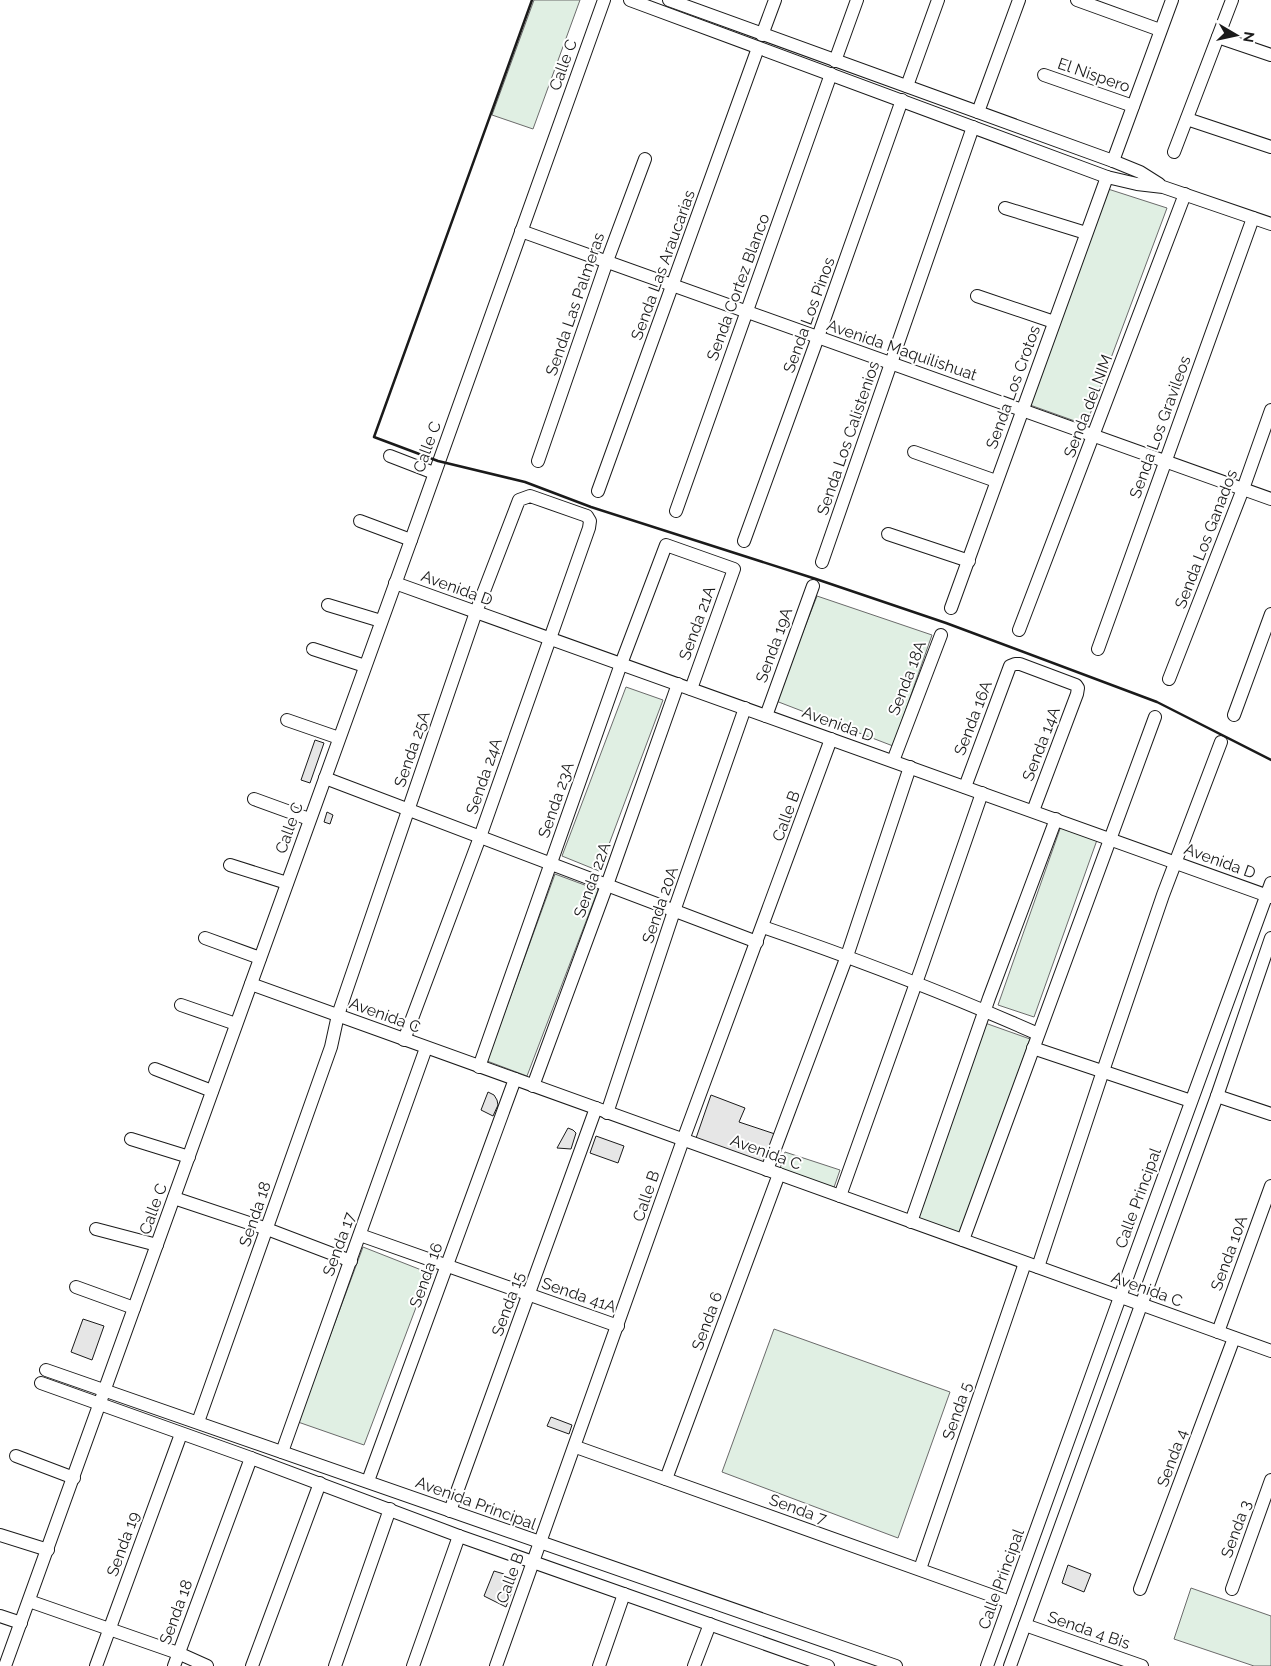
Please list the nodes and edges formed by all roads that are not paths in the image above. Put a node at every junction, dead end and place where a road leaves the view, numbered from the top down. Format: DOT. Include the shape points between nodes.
graph roads {
  1 [pos="604,0"];
  2 [pos="630,0"];
  3 [pos="669,0"];
  4 [pos="775,0"];
  5 [pos="857,0"];
  6 [pos="938,0"];
  7 [pos="1019,0"];
  8 [pos="1077,0"];
  9 [pos="1172,0"];
  10 [pos="1232,0"];
  11 [pos="691,4"];
  12 [pos="1160,30"];
  13 [pos="762,35"];
  14 [pos="1218,37"];
  15 [pos="758,48"];
  16 [pos="1271,55"];
  17 [pos="835,61"];
  18 [pos="831,74"];
  19 [pos="1044,75"];
  20 [pos="907,86"];
  21 [pos="902,100"];
  22 [pos="1133,106"];
  23 [pos="978,112"];
  24 [pos="1187,118"];
  25 [pos="973,127"];
  26 [pos="1271,147"];
  27 [pos="1174,152"];
  28 [pos="645,159"];
  29 [pos="1113,161"];
  30 [pos="1107,177"];
  31 [pos="1163,186"];
  32 [pos="1185,194"];
  33 [pos="1005,208"];
  34 [pos="1253,218"];
  35 [pos="1271,224"];
  36 [pos="521,230"];
  37 [pos="1086,233"];
  38 [pos="607,261"];
  39 [pos="673,285"];
  40 [pos="977,296"];
  41 [pos="747,312"];
  42 [pos="1054,322"];
  43 [pos="818,337"];
  44 [pos="891,363"];
  45 [pos="1022,410"];
  46 [pos="1271,410"];
  47 [pos="1094,436"];
  48 [pos="914,452"];
  49 [pos="390,456"];
  50 [pos="538,461"];
  51 [pos="1165,461"];
  52 [pos="434,473"];
  53 [pos="996,482"];
  54 [pos="1243,489"];
  55 [pos="598,491"];
  56 [pos="524,497"];
  57 [pos="1271,499"];
  58 [pos="676,511"];
  59 [pos="360,521"];
  60 [pos="888,534"];
  61 [pos="411,540"];
  62 [pos="744,541"];
  63 [pos="666,545"];
  64 [pos="969,561"];
  65 [pos="822,562"];
  66 [pos="395,583"];
  67 [pos="813,586"];
  68 [pos="328,605"];
  69 [pos="951,608"];
  70 [pos="476,612"];
  71 [pos="1271,614"];
  72 [pos="381,622"];
  73 [pos="1019,630"];
  74 [pos="941,635"];
  75 [pos="550,638"];
  76 [pos="1098,648"];
  77 [pos="313,649"];
  78 [pos="621,664"];
  79 [pos="365,666"];
  80 [pos="1169,679"];
  81 [pos="678,684"];
  82 [pos="1078,688"];
  83 [pos="691,689"];
  84 [pos="745,708"];
  85 [pos="1234,715"];
  86 [pos="766,716"];
  87 [pos="1155,717"];
  88 [pos="287,720"];
  89 [pos="339,738"];
  90 [pos="831,739"];
  91 [pos="1221,742"];
  92 [pos="893,761"];
  93 [pos="910,767"];
  94 [pos="325,778"];
  95 [pos="965,786"];
  96 [pos="982,793"];
  97 [pos="254,799"];
  98 [pos="408,809"];
  99 [pos="1033,811"];
  100 [pos="309,819"];
  101 [pos="1056,819"];
  102 [pos="480,837"];
  103 [pos="1109,839"];
  104 [pos="1175,862"];
  105 [pos="551,864"];
  106 [pos="230,865"];
  107 [pos="287,883"];
  108 [pos="607,885"];
  109 [pos="1270,892"];
  110 [pos="674,911"];
  111 [pos="763,927"];
  112 [pos="205,938"];
  113 [pos="1271,938"];
  114 [pos="757,942"];
  115 [pos="847,956"];
  116 [pos="260,958"];
  117 [pos="916,982"];
  118 [pos="251,984"];
  119 [pos="181,1005"];
  120 [pos="985,1010"];
  121 [pos="338,1015"];
  122 [pos="236,1024"];
  123 [pos="1038,1034"];
  124 [pos="404,1040"];
  125 [pos="426,1048"];
  126 [pos="1033,1048"];
  127 [pos="480,1066"];
  128 [pos="155,1069"];
  129 [pos="1103,1071"];
  130 [pos="516,1079"];
  131 [pos="533,1086"];
  132 [pos="212,1091"];
  133 [pos="1217,1096"];
  134 [pos="1191,1101"];
  135 [pos="602,1110"];
  136 [pos="1271,1114"];
  137 [pos="131,1139"];
  138 [pos="683,1140"];
  139 [pos="188,1157"];
  140 [pos="773,1172"];
  141 [pos="1271,1186"];
  142 [pos="840,1196"];
  143 [pos="174,1198"];
  144 [pos="911,1222"];
  145 [pos="96,1229"];
  146 [pos="267,1229"];
  147 [pos="360,1235"];
  148 [pos="963,1240"];
  149 [pos="157,1245"];
  150 [pos="351,1261"];
  151 [pos="1025,1263"];
  152 [pos="447,1265"];
  153 [pos="1038,1267"];
  154 [pos="76,1287"];
  155 [pos="529,1295"];
  156 [pos="1120,1297"];
  157 [pos="1140,1304"];
  158 [pos="134,1308"];
  159 [pos="618,1326"];
  160 [pos="1218,1332"];
  161 [pos="1234,1338"];
  162 [pos="1271,1351"];
  163 [pos="46,1370"];
  164 [pos="40,1383"];
  165 [pos="105,1389"];
  166 [pos="100,1405"];
  167 [pos="198,1422"];
  168 [pos="181,1434"];
  169 [pos="576,1446"];
  170 [pos="282,1452"];
  171 [pos="16,1456"];
  172 [pos="251,1458"];
  173 [pos="74,1478"];
  174 [pos="666,1479"];
  175 [pos="1271,1480"];
  176 [pos="368,1481"];
  177 [pos="320,1483"];
  178 [pos="390,1509"];
  179 [pos="450,1511"];
  180 [pos="0,1535"];
  181 [pos="459,1536"];
  182 [pos="540,1543"];
  183 [pos="48,1550"];
  184 [pos="533,1562"];
  185 [pos="920,1569"];
  186 [pos="1140,1589"];
  187 [pos="1232,1589"];
  188 [pos="624,1594"];
  189 [pos="28,1601"];
  190 [pos="1010,1602"];
  191 [pos="0,1616"];
  192 [pos="20,1623"];
  193 [pos="710,1624"];
  194 [pos="1025,1625"];
  195 [pos="109,1629"];
  196 [pos="178,1653"];
  197 [pos="795,1660"];
  198 [pos="5,1666"];
  199 [pos="96,1666"];
  200 [pos="174,1666"];
  201 [pos="207,1666"];
  202 [pos="252,1666"];
  203 [pos="335,1666"];
  204 [pos="413,1666"];
  205 [pos="496,1666"];
  206 [pos="599,1666"];
  207 [pos="694,1666"];
  208 [pos="828,1666"];
  209 [pos="896,1666"];
  210 [pos="987,1666"];
  211 [pos="1010,1666"];
  212 [pos="1142,1666"];
  1 -- 36 [label="street, Calle C"];
  2 -- 15 [label="street"];
  3 -- 11 [label="street"];
  4 -- 13 [label="street"];
  5 -- 17 [label="street"];
  6 -- 20 [label="street"];
  7 -- 23 [label="street"];
  8 -- 12 [label="street"];
  9 -- 12 [label="street"];
  10 -- 14 [label="street"];
  11 -- 13 [label="street"];
  12 -- 22 [label="street"];
  13 -- 17 [label="street"];
  14 -- 16 [label="street"];
  14 -- 24 [label="street"];
  15 -- 18 [label="street"];
  15 -- 39 [label="street, Senda Las Araucarias"];
  17 -- 20 [label="street"];
  18 -- 21 [label="street"];
  18 -- 41 [label="street, Senda Cortez Blanco"];
  19 -- 22 [label="street, El Nispero"];
  20 -- 23 [label="street"];
  21 -- 25 [label="street"];
  21 -- 43 [label="street, Senda Los Pinos"];
  22 -- 29 [label="street"];
  23 -- 29 [label="street"];
  24 -- 26 [label="street"];
  24 -- 27 [label="street"];
  25 -- 30 [label="street"];
  25 -- 44 [label="street, Senda Los Calistenios"];
  28 -- 38 [label="street, Senda Las Palmeras"];
  29 -- 31 [label="street"];
  30 -- 31 [label="street"];
  30 -- 37 [label="street, Senda Los Crotos"];
  31 -- 32 [label="street"];
  32 -- 34 [label="street"];
  32 -- 47 [label="street, Senda del NIM"];
  33 -- 37 [label="street"];
  34 -- 35 [label="street"];
  34 -- 51 [label="street, Senda Los Gravileos"];
  36 -- 38 [label="street, Avenida Maquilishuat"];
  36 -- 52 [label="street, Calle C"];
  37 -- 42 [label="street, Senda Los Crotos"];
  38 -- 39 [label="street, Avenida Maquilishuat"];
  38 -- 50 [label="street, Senda Las Palmeras"];
  39 -- 41 [label="street, Avenida Maquilishuat"];
  39 -- 55 [label="street, Senda Las Araucarias"];
  40 -- 42 [label="street"];
  41 -- 43 [label="street, Avenida Maquilishuat"];
  41 -- 58 [label="street, Senda Cortez Blanco"];
  42 -- 45 [label="street, Senda Los Crotos"];
  43 -- 44 [label="street, Avenida Maquilishuat"];
  43 -- 62 [label="street, Senda Los Pinos"];
  44 -- 45 [label="street, Avenida Maquilishuat"];
  44 -- 65 [label="street, Senda Los Calistenios"];
  45 -- 47 [label="street, Avenida Maquilishuat"];
  45 -- 53 [label="street, Senda Los Crotos"];
  46 -- 54 [label="street, Senda Los Ganados"];
  47 -- 51 [label="street, Avenida Maquilishuat"];
  47 -- 73 [label="street, Senda del NIM"];
  48 -- 53 [label="street"];
  49 -- 52 [label="street"];
  51 -- 54 [label="street, Avenida Maquilishuat"];
  51 -- 76 [label="street, Senda Los Gravileos"];
  52 -- 61 [label="street, Calle C"];
  53 -- 64 [label="street, Senda Los Crotos"];
  54 -- 57 [label="street, Avenida Maquilishuat"];
  54 -- 80 [label="street, Senda Los Ganados"];
  56 -- 70 [label="street, Senda 25A" via="520,500"];
  56 -- 75 [label="street, Senda 24A" via="530,496 587,516 590,521"];
  59 -- 61 [label="street"];
  60 -- 64 [label="street"];
  61 -- 66 [label="street, Calle C"];
  63 -- 78 [label="street, Senda 23A"];
  63 -- 83 [label="street, Senda 21A" via="734,570"];
  64 -- 69 [label="street, Senda Los Crotos"];
  66 -- 70 [label="street, Avenida D"];
  66 -- 72 [label="street, Calle C"];
  67 -- 86 [label="street, Senda 19A"];
  68 -- 72 [label="street"];
  70 -- 75 [label="street, Avenida D"];
  70 -- 98 [label="street, Senda 25A"];
  71 -- 85 [label="street"];
  72 -- 79 [label="street, Calle C"];
  74 -- 92 [label="street, Senda 18A"];
  75 -- 78 [label="street, Avenida D"];
  75 -- 102 [label="street, Senda 24A"];
  77 -- 79 [label="street"];
  78 -- 81 [label="street, Avenida D"];
  78 -- 105 [label="street, Senda 23A"];
  79 -- 89 [label="street, Calle C"];
  81 -- 83 [label="street, Avenida D"];
  81 -- 108 [label="street, Senda 22A"];
  82 -- 95 [label="street, Senda 16A" via="1020,664 1010,666"];
  82 -- 99 [label="street, Senda 14A"];
  83 -- 84 [label="street, Avenida D"];
  84 -- 86 [label="street, Avenida D"];
  84 -- 110 [label="street, Senda 20A"];
  86 -- 90 [label="street, Avenida D"];
  87 -- 103 [label="street"];
  88 -- 89 [label="street"];
  89 -- 94 [label="street, Calle C"];
  90 -- 92 [label="street, Avenida D"];
  90 -- 111 [label="street, Calle B"];
  91 -- 104 [label="street"];
  92 -- 93 [label="street, Avenida D"];
  93 -- 95 [label="street, Avenida D"];
  93 -- 115 [label="street, Senda 6"];
  94 -- 98 [label="street"];
  94 -- 100 [label="street, Calle C"];
  95 -- 96 [label="street, Avenida D"];
  96 -- 99 [label="street, Avenida D"];
  96 -- 117 [label="street"];
  97 -- 100 [label="street"];
  98 -- 102 [label="street"];
  98 -- 121 [label="street, Senda 25A"];
  99 -- 101 [label="street, Avenida D"];
  100 -- 107 [label="street, Calle C"];
  101 -- 103 [label="street, Avenida D"];
  101 -- 120 [label="street"];
  102 -- 105 [label="street"];
  102 -- 124 [label="street, Senda 24A"];
  103 -- 104 [label="street, Avenida D"];
  103 -- 123 [label="street"];
  104 -- 109 [label="street, Avenida D"];
  104 -- 129 [label="street"];
  105 -- 108 [label="street"];
  105 -- 127 [label="street, Senda 23A"];
  106 -- 107 [label="street"];
  107 -- 116 [label="street, Calle C"];
  108 -- 110 [label="street"];
  108 -- 131 [label="street, Senda 22A"];
  109 -- 134 [label="street, Calle Principal"];
  110 -- 114 [label="street"];
  110 -- 135 [label="street, Senda 20A"];
  111 -- 114 [label="street, Calle B"];
  111 -- 115 [label="street"];
  112 -- 116 [label="street"];
  113 -- 133 [label="street"];
  114 -- 138 [label="street, Calle B"];
  115 -- 117 [label="street"];
  115 -- 140 [label="street, Senda 6"];
  116 -- 118 [label="street, Calle C"];
  117 -- 120 [label="street"];
  117 -- 142 [label="street"];
  118 -- 121 [label="street, Avenida C"];
  118 -- 122 [label="street, Calle C"];
  119 -- 122 [label="street"];
  120 -- 123 [label="street"];
  120 -- 144 [label="street"];
  121 -- 124 [label="street, Avenida C"];
  121 -- 146 [label="street, Senda 18" via="331,1047"];
  122 -- 132 [label="street, Calle C"];
  123 -- 126 [label="street"];
  124 -- 125 [label="street, Avenida C"];
  125 -- 127 [label="street, Avenida C"];
  125 -- 147 [label="street, Senda 17"];
  126 -- 129 [label="street"];
  126 -- 148 [label="street"];
  127 -- 130 [label="street, Avenida C"];
  128 -- 132 [label="street"];
  129 -- 134 [label="street"];
  129 -- 153 [label="street"];
  130 -- 131 [label="street, Avenida C"];
  130 -- 152 [label="street, Senda 16"];
  131 -- 135 [label="street, Avenida C"];
  132 -- 139 [label="street, Calle C"];
  133 -- 136 [label="street"];
  133 -- 157 [label="street"];
  134 -- 156 [label="street, Calle Principal"];
  135 -- 138 [label="street, Avenida C"];
  135 -- 155 [label="street, Senda 15"];
  137 -- 139 [label="street"];
  138 -- 140 [label="street, Avenida C"];
  138 -- 159 [label="street, Calle B"];
  139 -- 143 [label="street, Calle C"];
  140 -- 142 [label="street, Avenida C"];
  140 -- 174 [label="street, Senda 6"];
  141 -- 160 [label="street, Senda 10A"];
  142 -- 144 [label="street, Avenida C"];
  143 -- 146 [label="street"];
  143 -- 149 [label="street, Calle C"];
  144 -- 148 [label="street, Avenida C"];
  145 -- 149 [label="street"];
  146 -- 150 [label="street"];
  146 -- 167 [label="street, Senda 18"];
  147 -- 150 [label="street, Senda 17"];
  147 -- 152 [label="street, Senda 41A"];
  148 -- 151 [label="street, Avenida C"];
  149 -- 158 [label="street, Calle C"];
  150 -- 170 [label="street, Senda 17"];
  151 -- 153 [label="street, Avenida C"];
  151 -- 185 [label="street, Senda 5"];
  152 -- 155 [label="street, Senda 41A"];
  152 -- 176 [label="street, Senda 16"];
  153 -- 156 [label="street, Avenida C"];
  154 -- 158 [label="street"];
  155 -- 159 [label="street, Senda 41A"];
  155 -- 179 [label="street, Senda 15"];
  156 -- 157 [label="street, Avenida C"];
  156 -- 190 [label="street, Calle Principal"];
  157 -- 160 [label="street, Avenida C"];
  157 -- 194 [label="street"];
  158 -- 165 [label="street, Calle C"];
  159 -- 169 [label="street, Calle B"];
  160 -- 161 [label="street, Avenida C"];
  161 -- 162 [label="street, Avenida C"];
  161 -- 186 [label="street, Senda 4"];
  163 -- 165 [label="street, Avenida Principal"];
  164 -- 166 [label="street"];
  165 -- 166 [label="street, Calle C"];
  165 -- 167 [label="street, Avenida Principal"];
  166 -- 168 [label="street"];
  166 -- 173 [label="street, Calle C"];
  167 -- 170 [label="street, Avenida Principal"];
  168 -- 172 [label="street"];
  168 -- 195 [label="street, Senda 19"];
  169 -- 174 [label="street, Senda 7"];
  169 -- 182 [label="street, Calle B"];
  170 -- 176 [label="street, Avenida Principal"];
  171 -- 173 [label="street"];
  172 -- 177 [label="street"];
  172 -- 196 [label="street, Senda 18"];
  173 -- 183 [label="street, Calle C"];
  174 -- 185 [label="street, Senda 7"];
  175 -- 187 [label="street, Senda 3"];
  176 -- 179 [label="street, Avenida Principal"];
  177 -- 178 [label="street"];
  177 -- 202 [label="street"];
  178 -- 181 [label="street"];
  178 -- 203 [label="street"];
  179 -- 182 [label="street, Avenida Principal"];
  180 -- 183 [label="street"];
  181 -- 184 [label="street"];
  181 -- 204 [label="street"];
  182 -- 184 [label="street, Calle B"];
  182 -- 209 [label="street, Avenida Principal"];
  183 -- 189 [label="street, Calle C"];
  184 -- 188 [label="street"];
  184 -- 205 [label="street, Calle B"];
  185 -- 190 [label="street, Senda 7"];
  188 -- 193 [label="street"];
  188 -- 206 [label="street"];
  189 -- 192 [label="street, Calle C"];
  189 -- 195 [label="street"];
  190 -- 210 [label="street, Calle Principal"];
  191 -- 192 [label="street"];
  192 -- 198 [label="street, Calle C"];
  193 -- 197 [label="street"];
  193 -- 207 [label="street"];
  194 -- 211 [label="street"];
  194 -- 212 [label="street, Senda 4 Bis"];
  195 -- 196 [label="street"];
  195 -- 199 [label="street, Senda 19"];
  196 -- 200 [label="street, Senda 18"];
  196 -- 201 [label="street"];
  197 -- 208 [label="street"];
}
